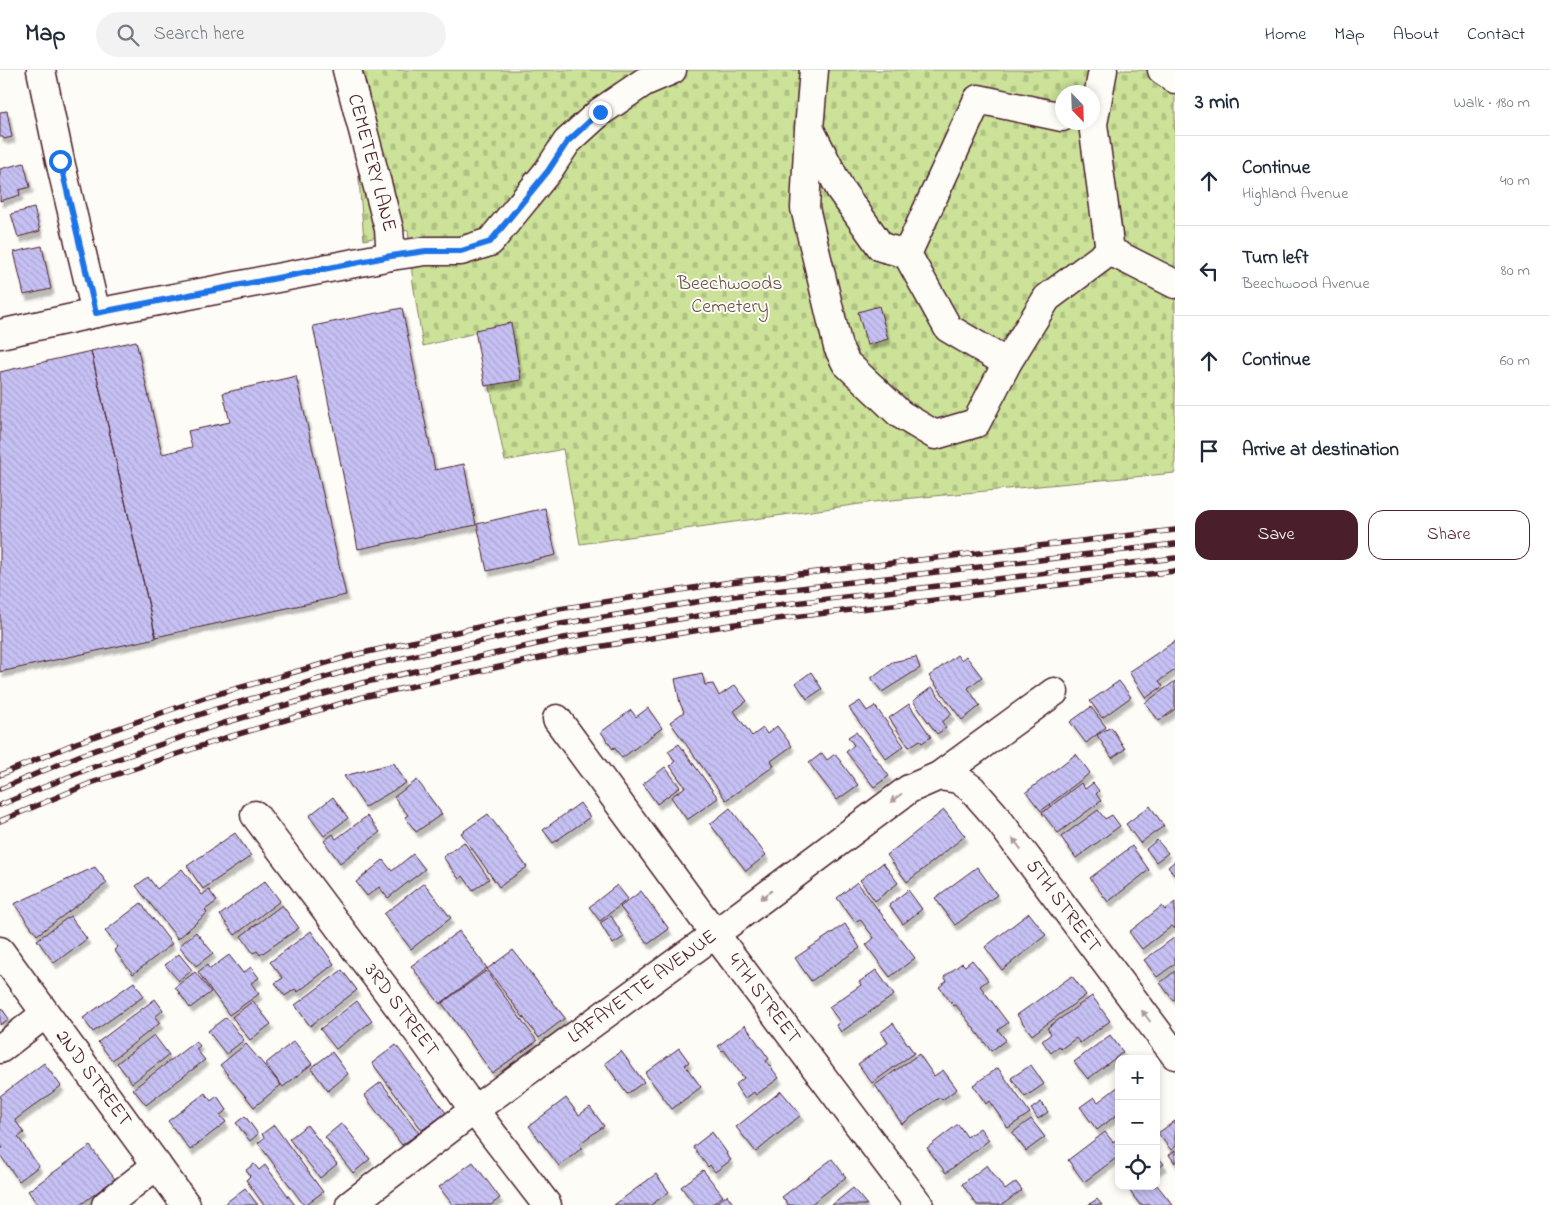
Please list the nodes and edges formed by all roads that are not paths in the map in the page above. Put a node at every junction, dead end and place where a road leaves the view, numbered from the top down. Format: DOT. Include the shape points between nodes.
graph roads {
  1 [pos="41,70"];
  2 [pos="347,70"];
  3 [pos="672,70"];
  4 [pos="814,70"];
  5 [pos="1103,70"];
  6 [pos="1162,70"];
  7 [pos="642,76"];
  8 [pos="1175,79"];
  9 [pos="1099,85"];
  10 [pos="1055,115"];
  11 [pos="809,129"];
  12 [pos="1091,130"];
  13 [pos="1110,251"];
  14 [pos="907,254"];
  15 [pos="403,255"];
  16 [pos="1175,284"];
  17 [pos="96,313"];
  18 [pos="0,334"];
  19 [pos="1007,364"];
  20 [pos="1054,692"];
  21 [pos="557,719"];
  22 [pos="939,776"];
  23 [pos="255,814"];
  24 [pos="715,934"];
  25 [pos="0,951"];
  26 [pos="45,1014"];
  27 [pos="0,1049"];
  28 [pos="1175,1055"];
  29 [pos="474,1110"];
  30 [pos="157,1165"];
  31 [pos="106,1205"];
  32 [pos="186,1205"];
  33 [pos="350,1205"];
  34 [pos="547,1205"];
  35 [pos="919,1205"];
  1 -- 17 [label="street"];
  2 -- 15 [label="street, CEMETERY LANE" via="389,228"];
  3 -- 7 [label="street"];
  4 -- 11 [label="street"];
  5 -- 9 [label="street"];
  6 -- 8 [label="street"];
  7 -- 15 [label="street" via="567,142 548,171 490,242 461,251"];
  10 -- 14 [label="street" via="978,98"];
  11 -- 14 [label="street" via="840,190 881,248"];
  11 -- 19 [label="street" via="806,208 838,347 846,363 900,414 936,435 976,423"];
  12 -- 13 [label="street"];
  13 -- 16 [label="street"];
  13 -- 19 [label="street" via="1047,298"];
  14 -- 19 [label="street" via="948,328"];
  15 -- 17 [label="street"];
  17 -- 18 [label="street"];
  20 -- 22 [label="street, LAFAYETTE AVENUE"];
  21 -- 24 [label="street, 4TH STREET"];
  22 -- 24 [label="street, LAFAYETTE AVENUE, one-way" via="909,789"];
  28 -- 22 [label="street, 5TH STREET, one-way" via="994,814 972,789 958,779"];
  23 -- 29 [label="street, 3RD STREET"];
  24 -- 29 [label="street, LAFAYETTE AVENUE"];
  24 -- 35 [label="street, 4TH STREET"];
  25 -- 26 [label="street, 2ND STREET"];
  26 -- 27 [label="street"];
  26 -- 30 [label="street, 2ND STREET"];
  29 -- 33 [label="street, LAFAYETTE AVENUE"];
  29 -- 34 [label="street, 3RD STREET"];
  30 -- 31 [label="street"];
  30 -- 32 [label="street, 2ND STREET"];
}
